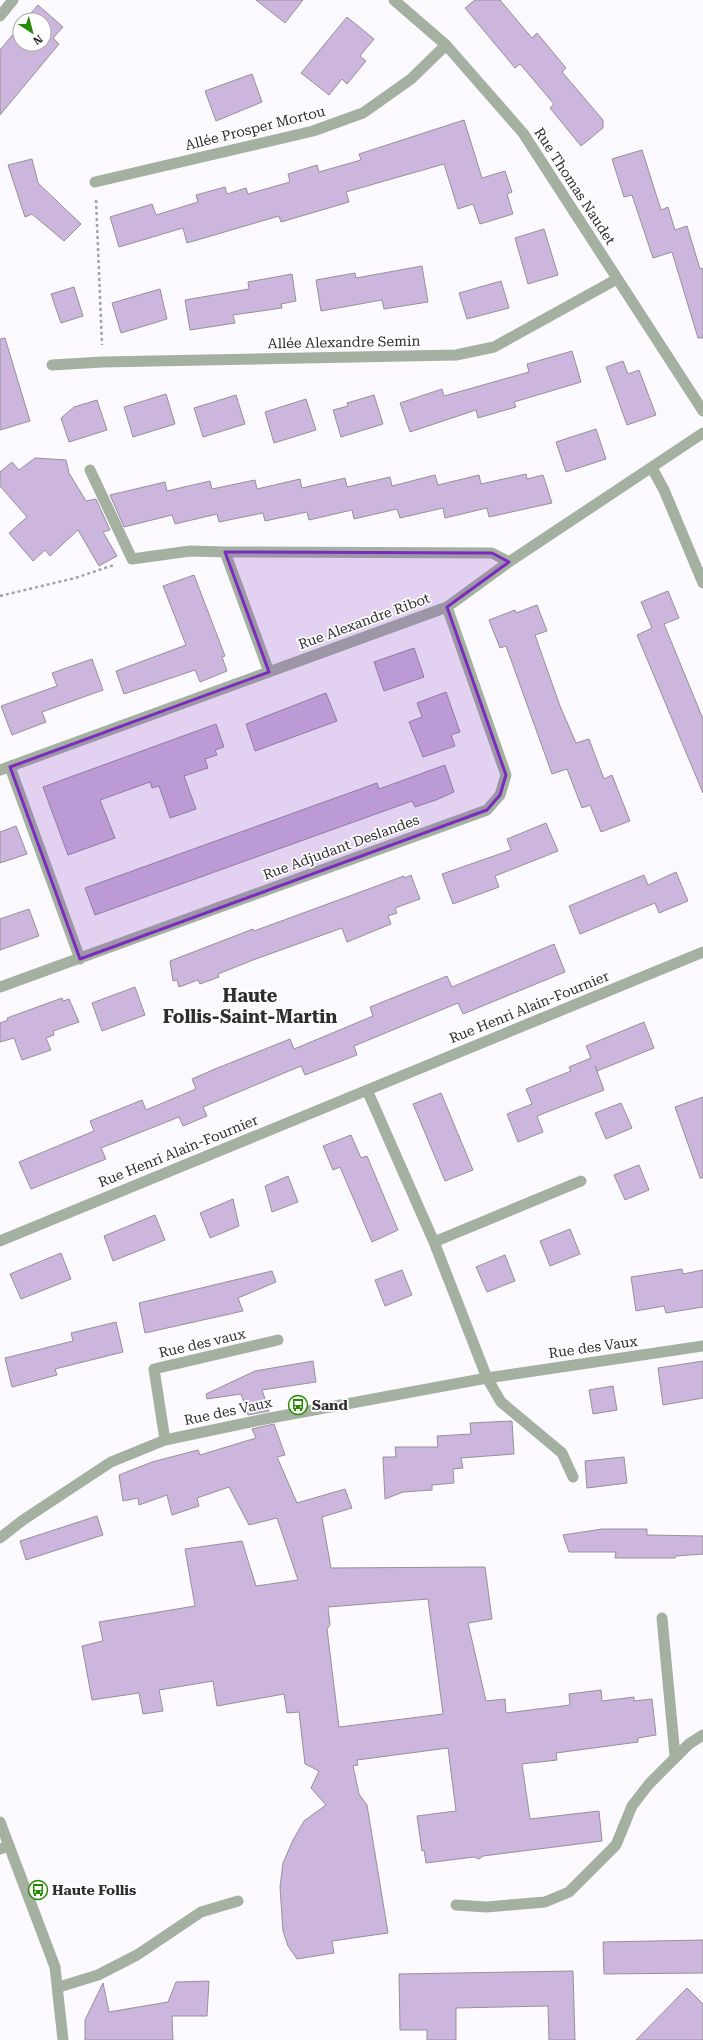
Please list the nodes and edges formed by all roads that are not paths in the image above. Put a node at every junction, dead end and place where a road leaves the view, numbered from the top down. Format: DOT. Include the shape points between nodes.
graph roads {
  1 [pos="13,0"];
  2 [pos="394,0"];
  3 [pos="0,16"];
  4 [pos="446,45"];
  5 [pos="95,182"];
  6 [pos="617,279"];
  7 [pos="52,365"];
  8 [pos="703,411"];
  9 [pos="703,433"];
  10 [pos="652,468"];
  11 [pos="90,470"];
  12 [pos="225,552"];
  13 [pos="508,562"];
  14 [pos="703,584"];
  15 [pos="447,607"];
  16 [pos="269,672"];
  17 [pos="5,768"];
  18 [pos="703,952"];
  19 [pos="80,959"];
  20 [pos="0,987"];
  21 [pos="367,1090"];
  22 [pos="581,1181"];
  23 [pos="0,1241"];
  24 [pos="434,1242"];
  25 [pos="278,1340"];
  26 [pos="703,1346"];
  27 [pos="487,1378"];
  28 [pos="165,1440"];
  29 [pos="573,1477"];
  30 [pos="0,1538"];
  31 [pos="662,1618"];
  32 [pos="703,1735"];
  33 [pos="675,1756"];
  34 [pos="0,1822"];
  35 [pos="5,1848"];
  36 [pos="238,1901"];
  37 [pos="456,1905"];
  38 [pos="58,1987"];
  39 [pos="63,2040"];
  1 -- 3 [label="street"];
  2 -- 4 [label="street, Rue Thomas Naudet"];
  4 -- 5 [label="street, Allée Prosper Mortou" via="411,79 363,113 313,131"];
  4 -- 6 [label="street, Rue Thomas Naudet" via="523,133"];
  6 -- 7 [label="street, Allée Alexandre Semin" via="494,347 456,355"];
  6 -- 8 [label="street, Rue Thomas Naudet"];
  9 -- 10 [label="street, Rue Alexandre Ribot"];
  10 -- 13 [label="street, Rue Alexandre Ribot"];
  10 -- 14 [label="street" via="664,490"];
  11 -- 12 [label="street" via="132,559 190,551"];
  12 -- 13 [label="street" via="492,553"];
  12 -- 16 [label="street"];
  13 -- 15 [label="street, Rue Alexandre Ribot"];
  15 -- 16 [label="street, Rue Alexandre Ribot"];
  15 -- 19 [label="street, Rue Adjudant Deslandes" via="506,775 500,795 487,810"];
  16 -- 17 [label="street, Rue Alexandre Ribot"];
  17 -- 19 [label="street"];
  18 -- 21 [label="street, Rue Henri Alain-Fournier"];
  19 -- 20 [label="street, Rue Adjudant Deslandes"];
  21 -- 23 [label="street, Rue Henri Alain-Fournier"];
  21 -- 24 [label="street"];
  22 -- 24 [label="street"];
  24 -- 27 [label="street"];
  25 -- 28 [label="street, Rue des vaux" via="154,1369"];
  26 -- 27 [label="street, Rue des Vaux"];
  27 -- 28 [label="street, Rue des Vaux"];
  27 -- 29 [label="street" via="501,1402 562,1453"];
  28 -- 30 [label="street, Rue des Vaux" via="112,1462"];
  31 -- 33 [label="street"];
  32 -- 33 [label="street"];
  33 -- 37 [label="street" via="632,1806 616,1845 569,1892 545,1902 486,1907"];
  34 -- 35 [label="street"];
  35 -- 38 [label="street" via="55,1968"];
  36 -- 38 [label="street" via="201,1912 130,1959 98,1975"];
  38 -- 39 [label="street"];
}
